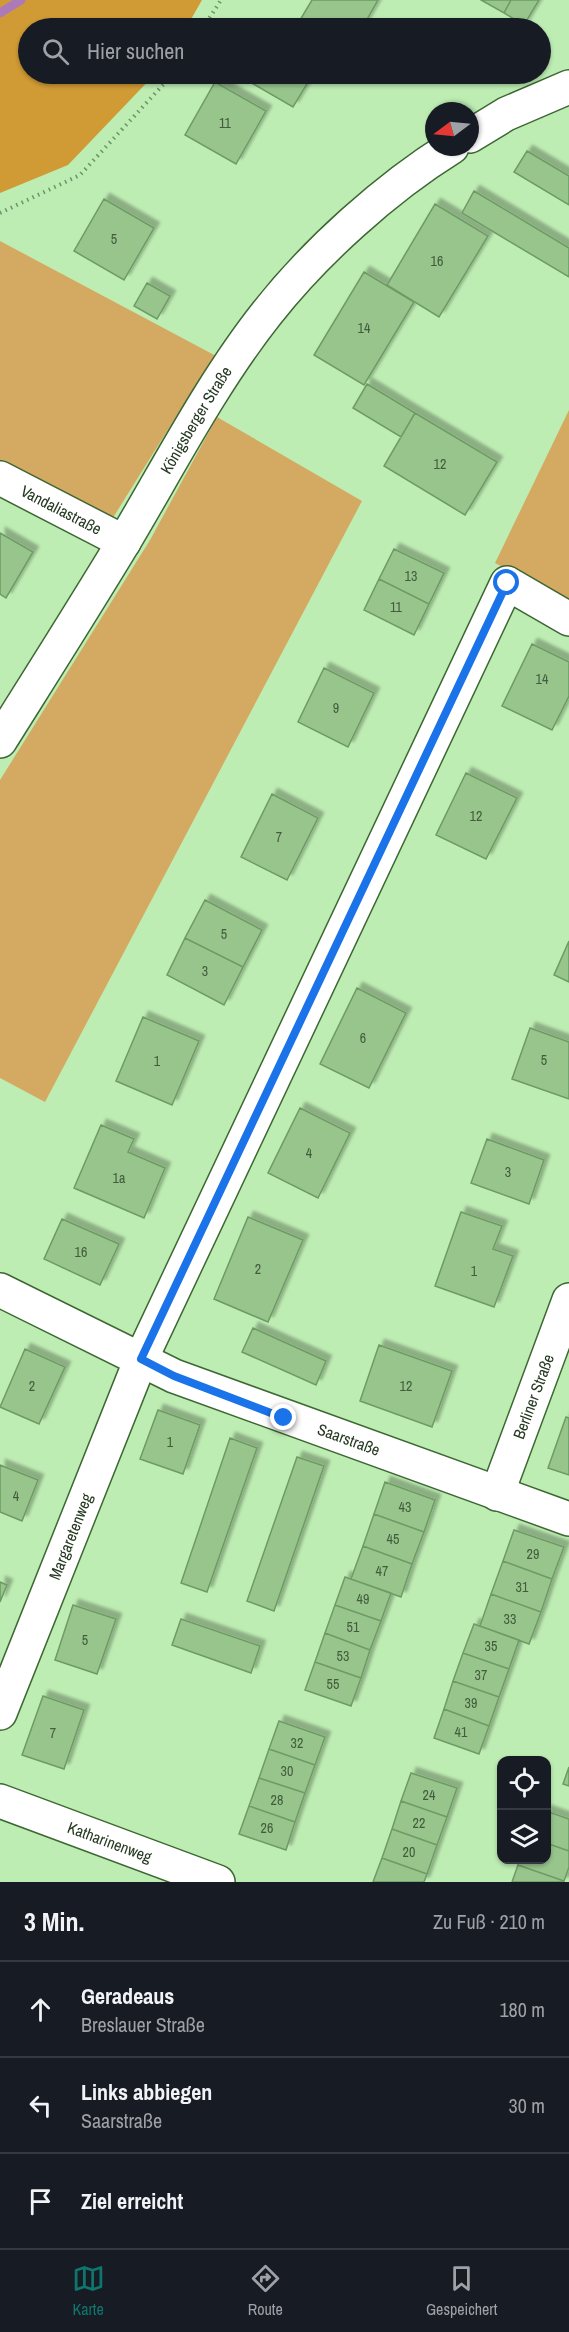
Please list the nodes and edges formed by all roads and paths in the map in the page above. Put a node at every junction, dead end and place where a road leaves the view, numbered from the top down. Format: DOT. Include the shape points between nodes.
graph roads {
  1 [pos="220,0"];
  2 [pos="209,18"];
  3 [pos="165,84"];
  4 [pos="569,87"];
  5 [pos="479,130"];
  6 [pos="440,156"];
  7 [pos="0,213"];
  8 [pos="0,478"];
  9 [pos="124,542"];
  10 [pos="569,619"];
  11 [pos="0,741"];
  12 [pos="0,1290"];
  13 [pos="567,1310"];
  14 [pos="141,1359"];
  15 [pos="497,1494"];
  16 [pos="569,1519"];
  17 [pos="0,1713"];
  18 [pos="0,1802"];
  19 [pos="218,1882"];
  1 -- 2 [label="path"];
  3 -- 7 [label="path" via="80,175"];
  4 -- 5 [label="street" via="506,114"];
  6 -- 9 [label="street, Königsberger Straße" via="322,249 266,314 194,420"];
  8 -- 9 [label="street, Vandaliastraße"];
  9 -- 11 [label="street, Königsberger Straße"];
  10 -- 14 [label="street, Margaretenweg" via="507,583"];
  12 -- 14 [label="street, Saarstraße"];
  13 -- 15 [label="street, Berliner Straße"];
  14 -- 15 [label="street, Saarstraße" via="174,1376 284,1418"];
  14 -- 17 [label="street, Margaretenweg"];
  15 -- 16 [label="street, Saarstraße"];
  18 -- 19 [label="street, Katharinenweg"];
}
